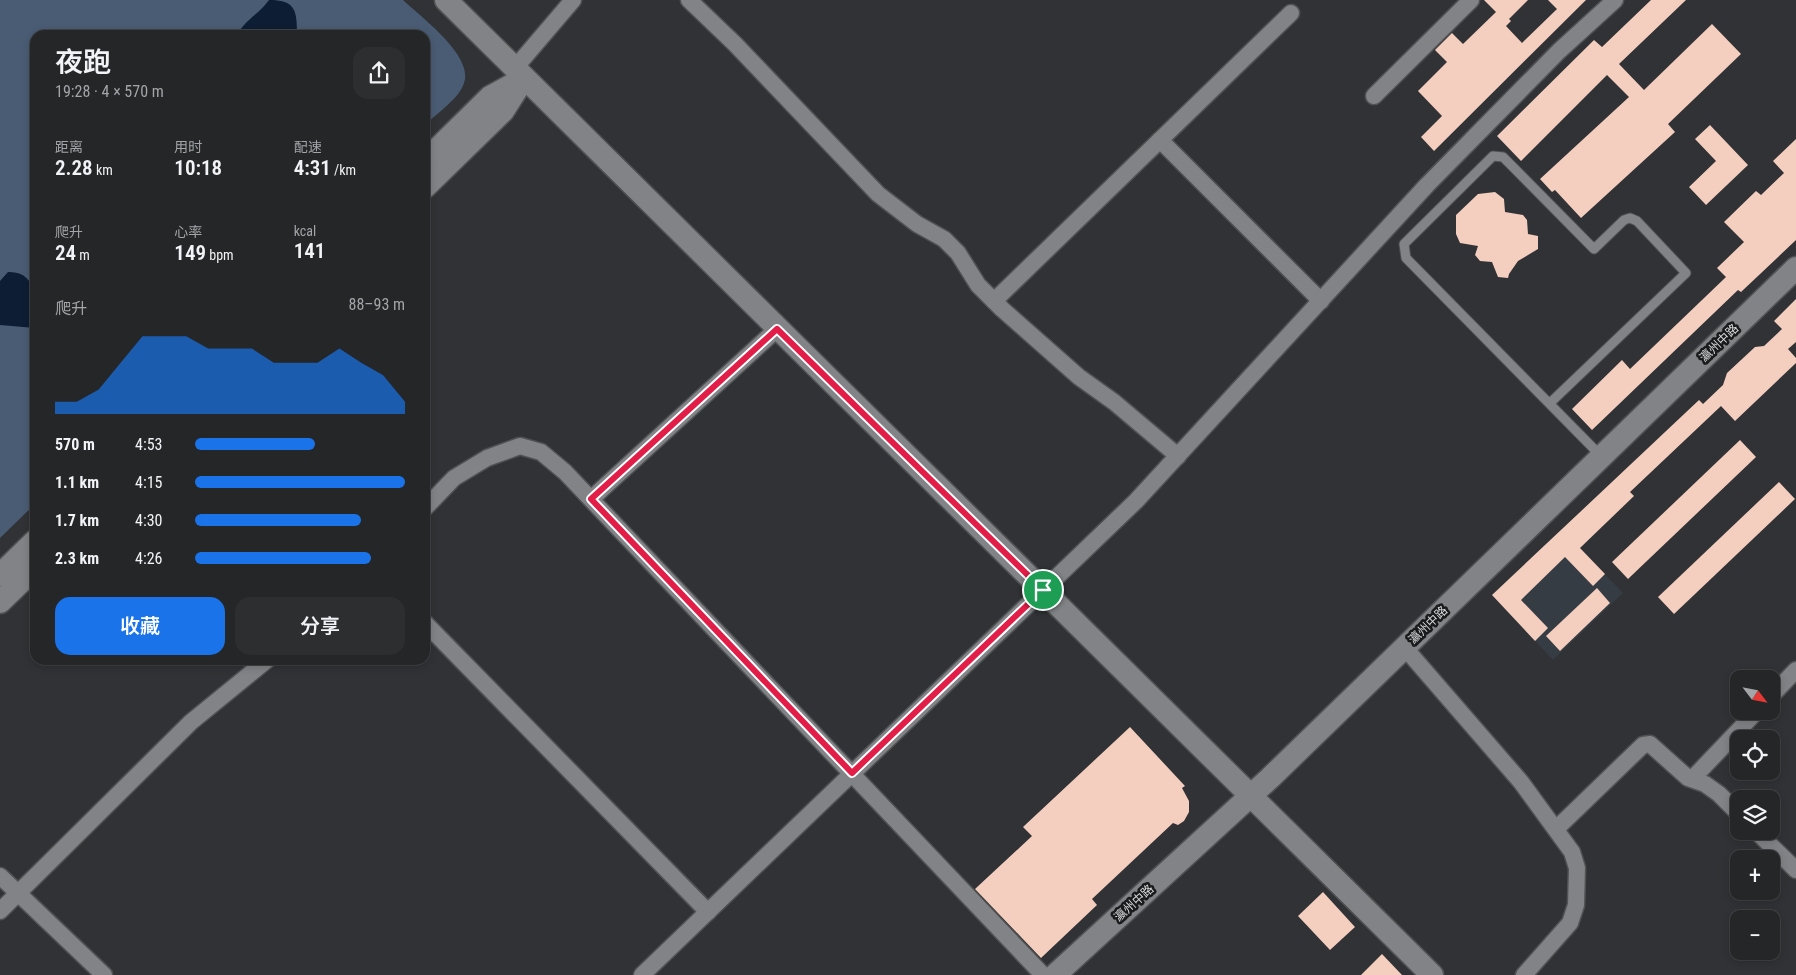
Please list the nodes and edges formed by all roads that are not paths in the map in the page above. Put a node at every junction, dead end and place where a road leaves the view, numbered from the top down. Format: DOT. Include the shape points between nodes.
graph roads {
  1 [pos="446,0"];
  2 [pos="573,0"];
  3 [pos="689,0"];
  4 [pos="1470,0"];
  5 [pos="1615,0"];
  6 [pos="1291,14"];
  7 [pos="520,73"];
  8 [pos="1374,96"];
  9 [pos="1160,140"];
  10 [pos="430,156"];
  11 [pos="430,182"];
  12 [pos="1796,268"];
  13 [pos="994,300"];
  14 [pos="1321,301"];
  15 [pos="777,329"];
  16 [pos="1550,403"];
  17 [pos="1178,456"];
  18 [pos="1602,456"];
  19 [pos="591,499"];
  20 [pos="430,503"];
  21 [pos="30,546"];
  22 [pos="30,573"];
  23 [pos="0,575"];
  24 [pos="1043,590"];
  25 [pos="0,602"];
  26 [pos="430,628"];
  27 [pos="1405,648"];
  28 [pos="261,665"];
  29 [pos="1796,670"];
  30 [pos="1780,687"];
  31 [pos="1748,720"];
  32 [pos="852,773"];
  33 [pos="1692,779"];
  34 [pos="1252,795"];
  35 [pos="1730,805"];
  36 [pos="1556,829"];
  37 [pos="1765,840"];
  38 [pos="1796,870"];
  39 [pos="0,876"];
  40 [pos="18,893"];
  41 [pos="0,911"];
  42 [pos="708,912"];
  43 [pos="1054,974"];
  44 [pos="104,975"];
  45 [pos="642,975"];
  46 [pos="1432,975"];
  47 [pos="1524,975"];
  1 -- 7 [label="street"];
  2 -- 7 [label="street"];
  3 -- 13 [label="street" via="878,194 917,224 944,239 958,253 978,285"];
  4 -- 8 [label="street"];
  5 -- 14 [label="street" via="1559,51 1427,185"];
  6 -- 9 [label="street"];
  7 -- 10 [label="street" via="490,97"];
  7 -- 11 [label="street" via="503,111"];
  7 -- 15 [label="street"];
  9 -- 13 [label="street"];
  9 -- 14 [label="street"];
  12 -- 18 [label="street, 瀛州中路"];
  13 -- 17 [label="street" via="1079,376"];
  14 -- 17 [label="street"];
  15 -- 19 [label="street"];
  15 -- 24 [label="street"];
  16 -- 16 [label="lane" via="1406,258 1403,249 1404,244 1493,156 1503,157 1594,248 1630,218 1637,220 1686,273"];
  16 -- 18 [label="lane"];
  17 -- 24 [label="street"];
  18 -- 27 [label="street, 瀛州中路"];
  19 -- 20 [label="street" via="541,452 520,446 487,458 454,478"];
  19 -- 32 [label="street"];
  21 -- 23 [label="street"];
  22 -- 25 [label="street"];
  24 -- 32 [label="street"];
  24 -- 34 [label="street"];
  26 -- 42 [label="street"];
  27 -- 34 [label="street, 瀛州中路"];
  27 -- 36 [label="street" via="1521,782"];
  28 -- 40 [label="street" via="191,722"];
  29 -- 30 [label="street"];
  31 -- 33 [label="street"];
  32 -- 42 [label="street"];
  32 -- 43 [label="street"];
  33 -- 35 [label="street" via="1705,784"];
  33 -- 36 [label="street" via="1676,769 1650,744 1643,745"];
  34 -- 43 [label="street, 瀛州中路"];
  34 -- 46 [label="street"];
  36 -- 47 [label="street" via="1572,852 1577,868 1576,905 1570,923"];
  37 -- 38 [label="street"];
  39 -- 40 [label="street"];
  40 -- 41 [label="street"];
  40 -- 44 [label="street"];
  42 -- 45 [label="street"];
}
